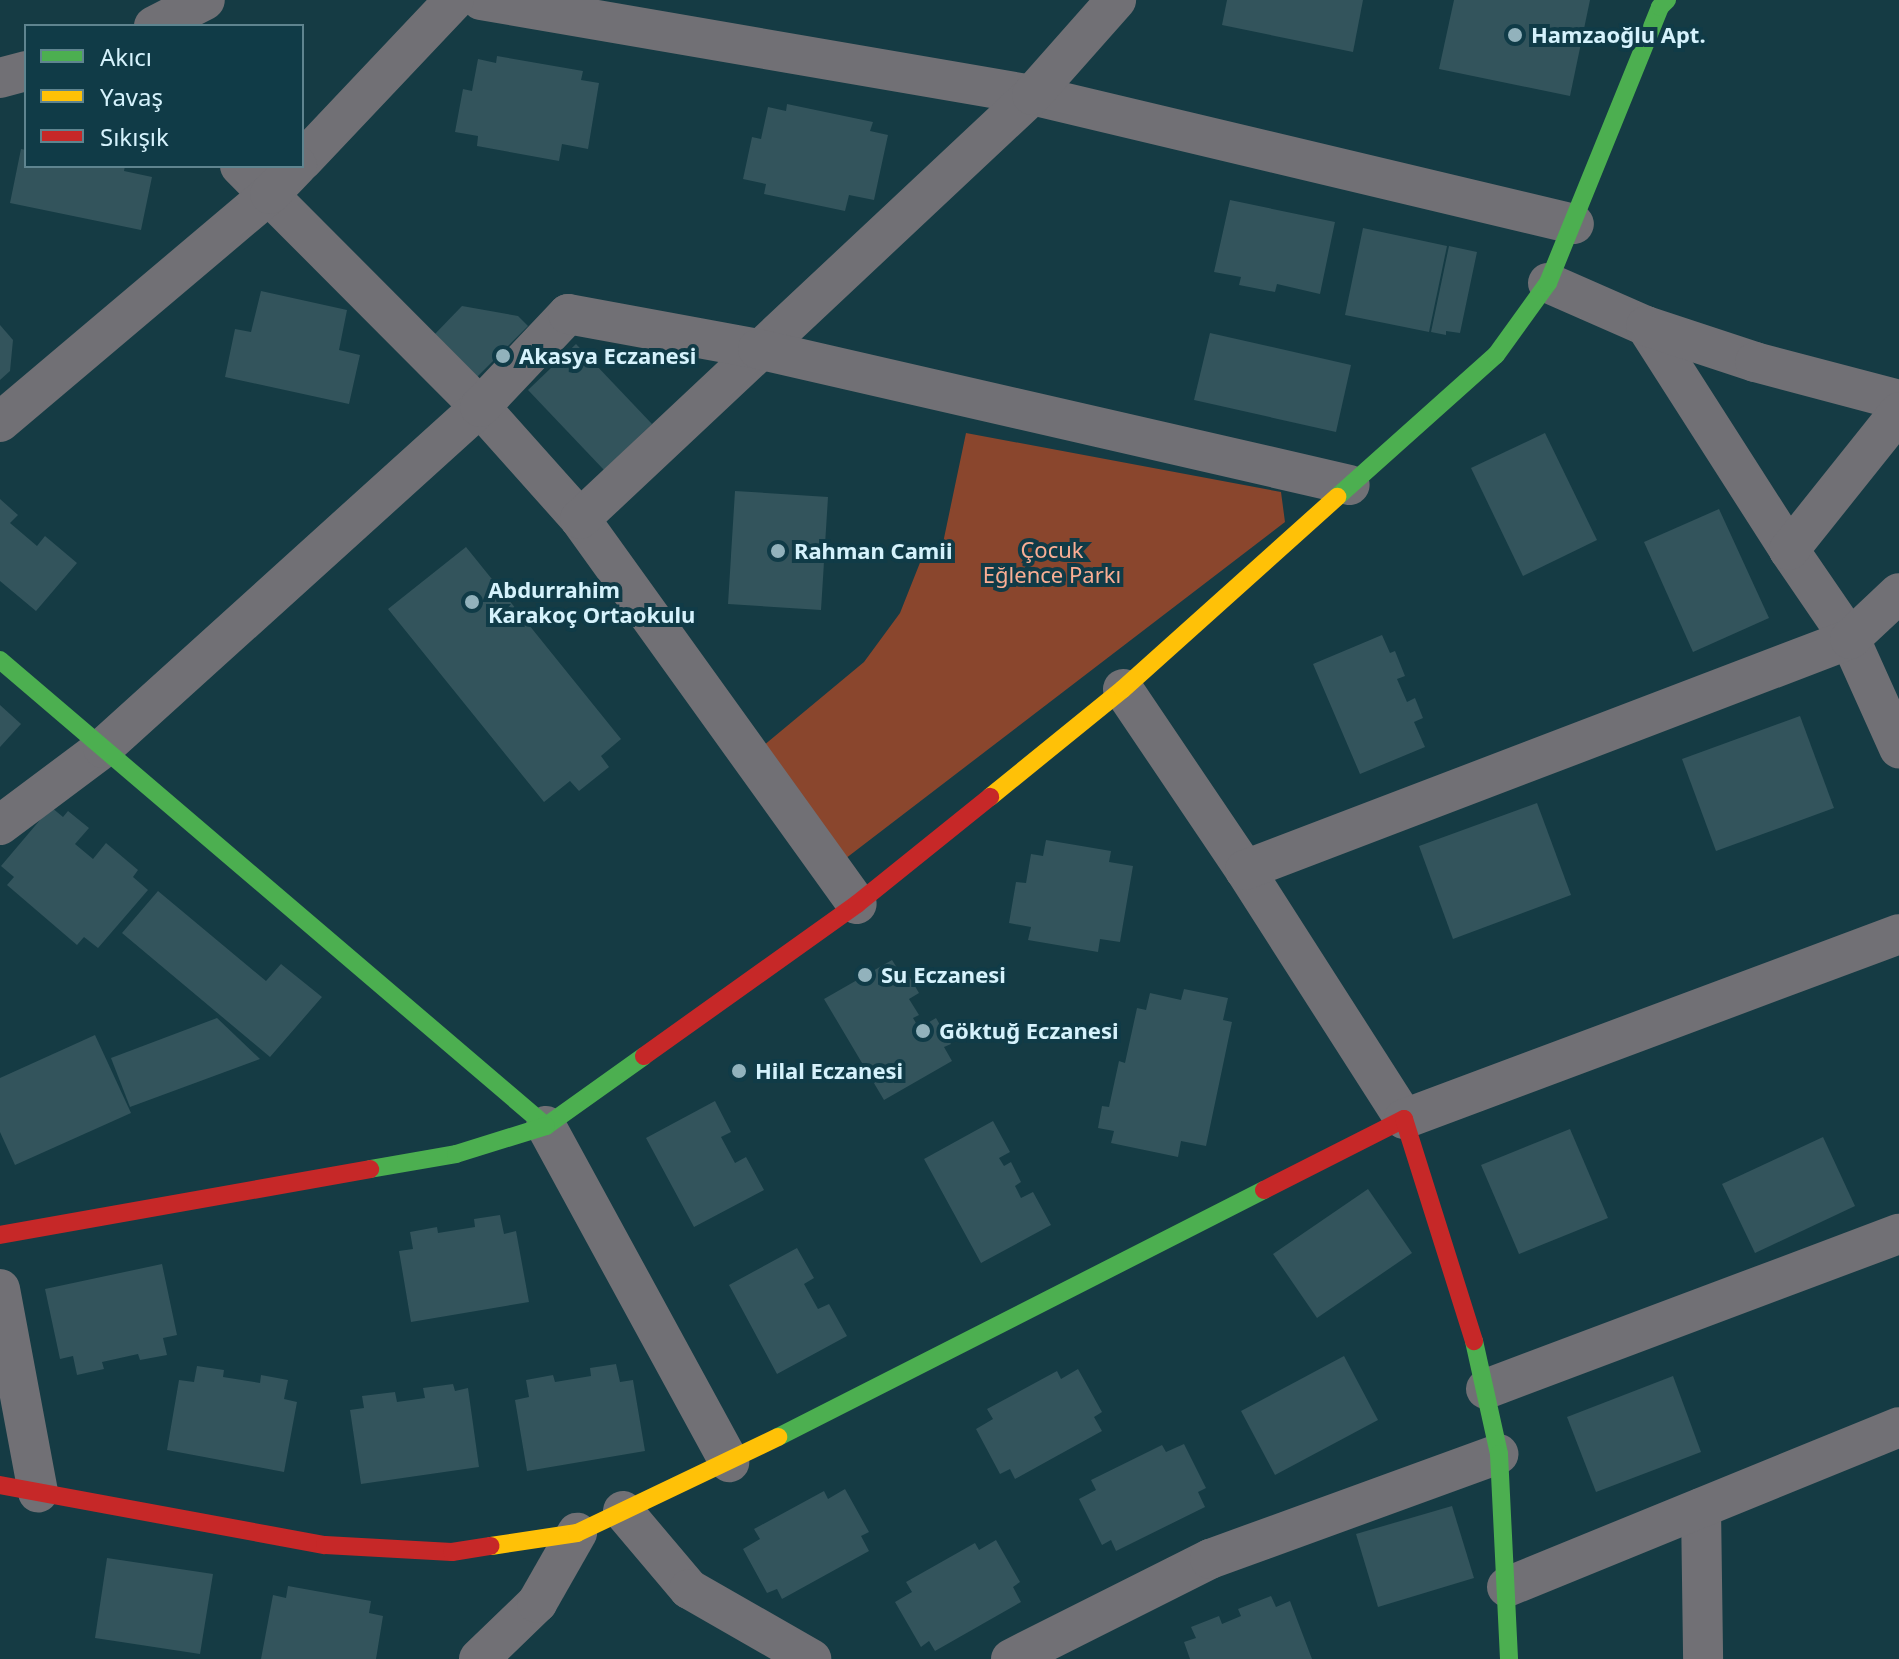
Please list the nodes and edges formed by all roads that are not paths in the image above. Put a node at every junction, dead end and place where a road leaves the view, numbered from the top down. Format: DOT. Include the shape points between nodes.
graph roads {
  1 [pos="205,0"];
  2 [pos="454,0"];
  3 [pos="481,0"];
  4 [pos="1116,0"];
  5 [pos="1662,2"];
  6 [pos="158,24"];
  7 [pos="24,72"];
  8 [pos="0,78"];
  9 [pos="1032,95"];
  10 [pos="304,159"];
  11 [pos="246,168"];
  12 [pos="283,180"];
  13 [pos="1574,224"];
  14 [pos="1548,283"];
  15 [pos="1646,326"];
  16 [pos="758,349"];
  17 [pos="1899,400"];
  18 [pos="480,407"];
  19 [pos="1899,412"];
  20 [pos="0,422"];
  21 [pos="1350,485"];
  22 [pos="580,519"];
  23 [pos="1789,550"];
  24 [pos="1899,593"];
  25 [pos="1850,639"];
  26 [pos="0,660"];
  27 [pos="1123,689"];
  28 [pos="103,748"];
  29 [pos="1899,748"];
  30 [pos="0,825"];
  31 [pos="1245,870"];
  32 [pos="857,904"];
  33 [pos="1899,934"];
  34 [pos="1404,1119"];
  35 [pos="546,1126"];
  36 [pos="1899,1234"];
  37 [pos="0,1235"];
  38 [pos="0,1289"];
  39 [pos="1486,1389"];
  40 [pos="1899,1427"];
  41 [pos="1499,1454"];
  42 [pos="729,1462"];
  43 [pos="0,1485"];
  44 [pos="38,1492"];
  45 [pos="1701,1508"];
  46 [pos="623,1511"];
  47 [pos="577,1533"];
  48 [pos="1507,1587"];
  49 [pos="479,1659"];
  50 [pos="811,1659"];
  51 [pos="1011,1659"];
  52 [pos="1509,1659"];
  53 [pos="1703,1659"];
  1 -- 6 [label="street"];
  2 -- 10 [label="street"];
  3 -- 9 [label="street"];
  4 -- 9 [label="street"];
  5 -- 13 [label="street"];
  7 -- 8 [label="street"];
  9 -- 13 [label="street"];
  9 -- 16 [label="street"];
  11 -- 12 [label="street"];
  12 -- 18 [label="street"];
  12 -- 20 [label="street"];
  13 -- 14 [label="street"];
  14 -- 15 [label="street"];
  14 -- 21 [label="street" via="1496,355"];
  15 -- 17 [label="street"];
  15 -- 23 [label="street"];
  16 -- 18 [label="street" via="568,314"];
  16 -- 21 [label="street"];
  16 -- 22 [label="street"];
  18 -- 22 [label="street"];
  18 -- 28 [label="street"];
  19 -- 23 [label="street"];
  21 -- 27 [label="street"];
  22 -- 32 [label="street"];
  23 -- 25 [label="street"];
  24 -- 25 [label="street"];
  25 -- 29 [label="street"];
  25 -- 31 [label="street"];
  26 -- 28 [label="street"];
  27 -- 31 [label="street"];
  27 -- 32 [label="street"];
  28 -- 30 [label="street"];
  28 -- 35 [label="street"];
  31 -- 34 [label="street"];
  32 -- 35 [label="street"];
  33 -- 34 [label="street"];
  34 -- 39 [label="street"];
  34 -- 42 [label="street"];
  35 -- 37 [label="street" via="456,1154"];
  35 -- 42 [label="street"];
  36 -- 39 [label="street"];
  38 -- 44 [label="street"];
  39 -- 41 [label="street"];
  40 -- 45 [label="street"];
  41 -- 48 [label="street"];
  41 -- 51 [label="street" via="1210,1559"];
  42 -- 46 [label="street"];
  43 -- 44 [label="street"];
  44 -- 47 [label="street" via="325,1545 452,1552"];
  45 -- 48 [label="street"];
  45 -- 53 [label="street"];
  46 -- 47 [label="street"];
  46 -- 50 [label="street" via="689,1589"];
  47 -- 49 [label="street" via="537,1603"];
  48 -- 52 [label="street"];
}
